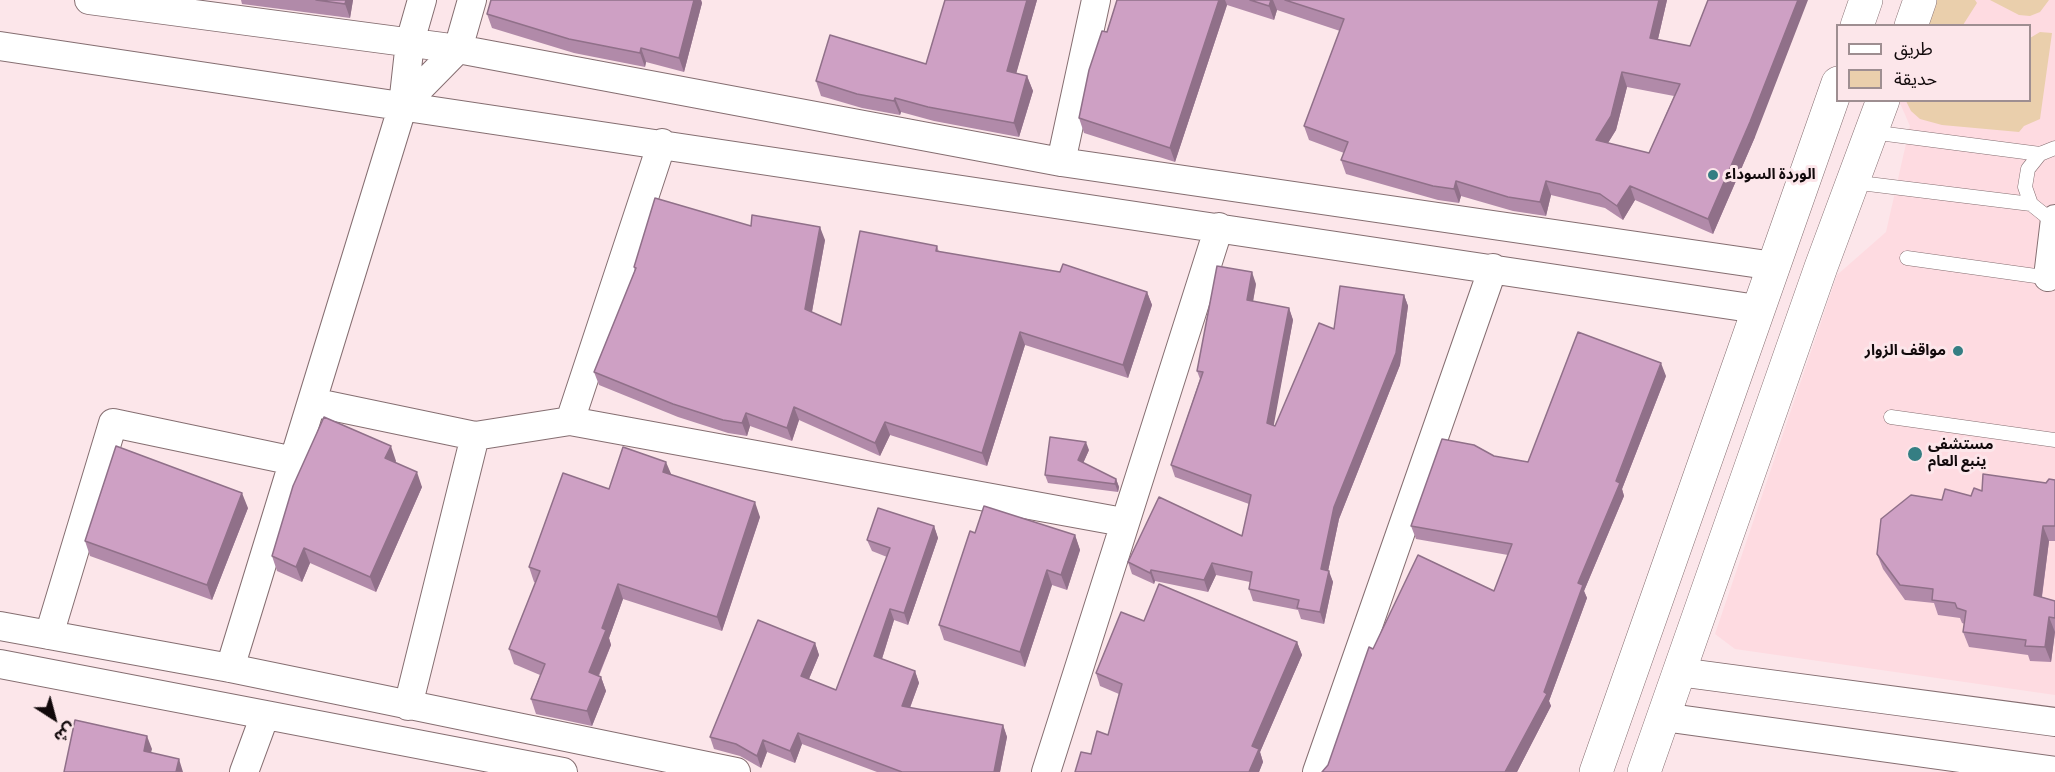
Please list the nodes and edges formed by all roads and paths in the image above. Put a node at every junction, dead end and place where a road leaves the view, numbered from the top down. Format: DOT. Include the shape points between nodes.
graph roads {
  1 [pos="89,0"];
  2 [pos="422,0"];
  3 [pos="472,0"];
  4 [pos="1096,0"];
  5 [pos="1866,0"];
  6 [pos="1920,0"];
  7 [pos="1858,24"];
  8 [pos="1912,24"];
  9 [pos="410,42"];
  10 [pos="0,46"];
  11 [pos="458,49"];
  12 [pos="1836,89"];
  13 [pos="1882,102"];
  14 [pos="403,105"];
  15 [pos="1871,132"];
  16 [pos="662,143"];
  17 [pos="2055,148"];
  18 [pos="2040,154"];
  19 [pos="1061,162"];
  20 [pos="1852,182"];
  21 [pos="2047,214"];
  22 [pos="1219,227"];
  23 [pos="1907,258"];
  24 [pos="1774,266"];
  25 [pos="1493,268"];
  26 [pos="2052,278"];
  27 [pos="1757,309"];
  28 [pos="312,402"];
  29 [pos="1891,417"];
  30 [pos="570,421"];
  31 [pos="475,436"];
  32 [pos="2055,440"];
  33 [pos="294,461"];
  34 [pos="1123,522"];
  35 [pos="0,626"];
  36 [pos="49,635"];
  37 [pos="0,664"];
  38 [pos="230,668"];
  39 [pos="1679,672"];
  40 [pos="408,706"];
  41 [pos="265,715"];
  42 [pos="1663,717"];
  43 [pos="2055,722"];
  44 [pos="2055,771"];
  45 [pos="244,772"];
  46 [pos="563,772"];
  47 [pos="736,772"];
  48 [pos="1046,772"];
  49 [pos="1317,772"];
  50 [pos="1596,772"];
  51 [pos="1644,772"];
  1 -- 9 [label="street"];
  2 -- 9 [label="street"];
  3 -- 11 [label="street"];
  4 -- 19 [label="street"];
  5 -- 7 [label="main road"];
  6 -- 8 [label="main road"];
  9 -- 11 [label="street"];
  9 -- 14 [label="street"];
  10 -- 14 [label="street"];
  11 -- 14 [label="street"];
  11 -- 19 [label="street"];
  12 -- 24 [label="main road"];
  13 -- 15 [label="main road"];
  14 -- 16 [label="street"];
  14 -- 28 [label="street"];
  15 -- 18 [label="lane"];
  15 -- 20 [label="main road"];
  16 -- 22 [label="street"];
  16 -- 30 [label="street"];
  17 -- 18 [label="lane"];
  18 -- 21 [label="lane" via="2028,169 2025,187"];
  19 -- 24 [label="street"];
  20 -- 21 [label="lane"];
  20 -- 39 [label="main road"];
  21 -- 26 [label="street"];
  22 -- 25 [label="street"];
  22 -- 34 [label="street"];
  23 -- 26 [label="lane"];
  24 -- 27 [label="main road"];
  25 -- 27 [label="street"];
  25 -- 49 [label="street"];
  27 -- 50 [label="main road"];
  28 -- 31 [label="street"];
  28 -- 33 [label="street"];
  29 -- 32 [label="lane"];
  30 -- 31 [label="street"];
  30 -- 34 [label="street"];
  31 -- 40 [label="street"];
  33 -- 36 [label="street" via="113,423"];
  33 -- 38 [label="street"];
  34 -- 48 [label="street"];
  35 -- 36 [label="street"];
  36 -- 38 [label="street"];
  37 -- 41 [label="street"];
  38 -- 40 [label="street"];
  39 -- 42 [label="main road"];
  39 -- 43 [label="street"];
  40 -- 47 [label="street"];
  41 -- 45 [label="street"];
  41 -- 46 [label="street"];
  42 -- 44 [label="street"];
  42 -- 51 [label="main road"];
}
